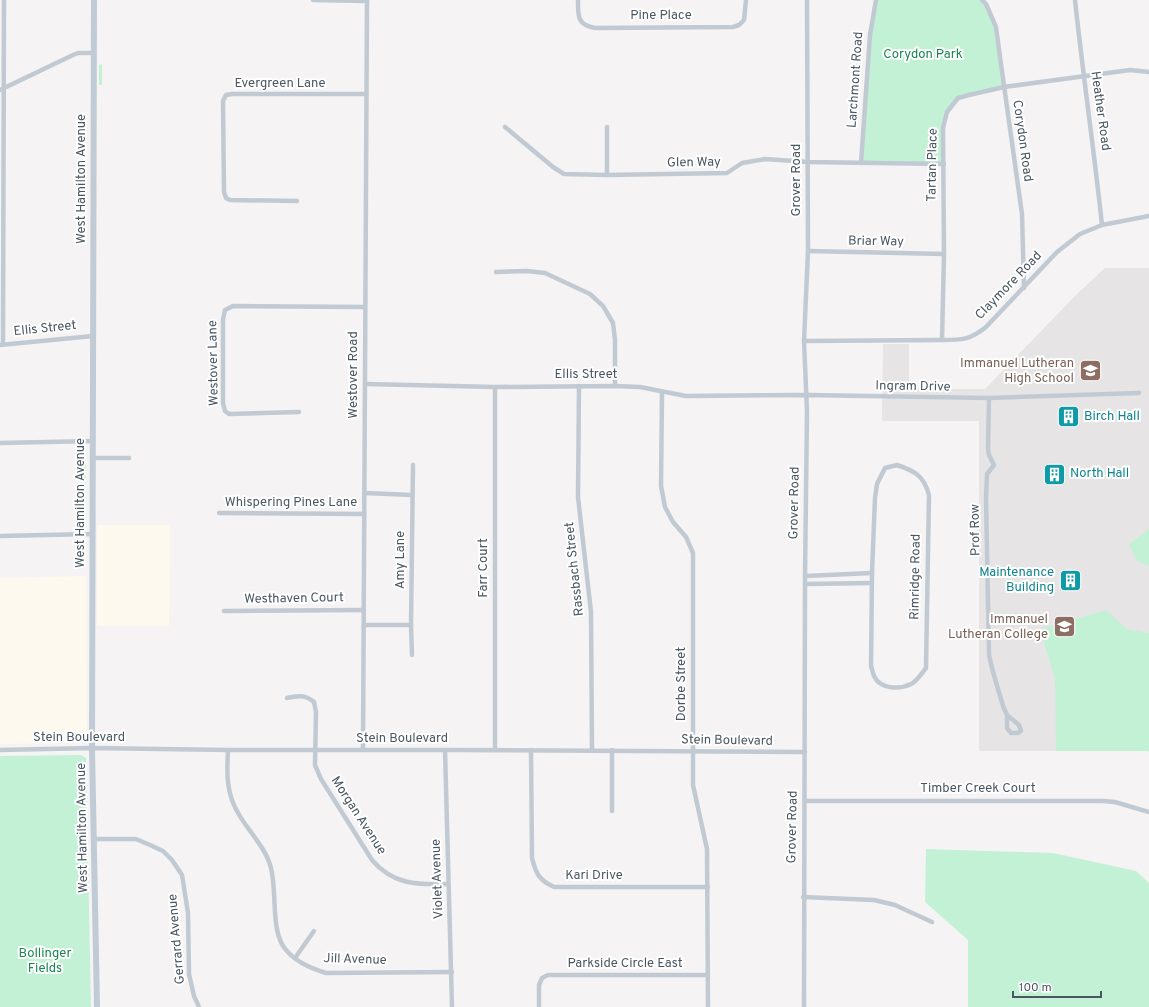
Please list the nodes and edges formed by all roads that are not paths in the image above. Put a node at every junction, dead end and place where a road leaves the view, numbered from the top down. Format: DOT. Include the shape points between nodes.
graph roads {
  1 [pos="4,0"];
  2 [pos="94,0"];
  3 [pos="313,0"];
  4 [pos="367,0"];
  5 [pos="578,0"];
  6 [pos="746,0"];
  7 [pos="807,0"];
  8 [pos="876,0"];
  9 [pos="982,0"];
  10 [pos="1075,0"];
  11 [pos="94,53"];
  12 [pos="1149,72"];
  13 [pos="1084,76"];
  14 [pos="1004,87"];
  15 [pos="2,89"];
  16 [pos="366,94"];
  17 [pos="505,127"];
  18 [pos="607,127"];
  19 [pos="808,162"];
  20 [pos="861,163"];
  21 [pos="944,164"];
  22 [pos="607,175"];
  23 [pos="297,201"];
  24 [pos="1149,216"];
  25 [pos="1102,225"];
  26 [pos="808,252"];
  27 [pos="944,254"];
  28 [pos="496,272"];
  29 [pos="1024,288"];
  30 [pos="365,307"];
  31 [pos="92,336"];
  32 [pos="942,340"];
  33 [pos="804,341"];
  34 [pos="2,345"];
  35 [pos="365,384"];
  36 [pos="579,386"];
  37 [pos="615,386"];
  38 [pos="495,387"];
  39 [pos="662,392"];
  40 [pos="1139,394"];
  41 [pos="806,395"];
  42 [pos="990,398"];
  43 [pos="299,412"];
  44 [pos="93,441"];
  45 [pos="0,443"];
  46 [pos="93,458"];
  47 [pos="129,458"];
  48 [pos="413,464"];
  49 [pos="365,493"];
  50 [pos="412,495"];
  51 [pos="219,513"];
  52 [pos="364,514"];
  53 [pos="92,534"];
  54 [pos="0,536"];
  55 [pos="872,573"];
  56 [pos="805,576"];
  57 [pos="872,583"];
  58 [pos="805,584"];
  59 [pos="364,610"];
  60 [pos="224,611"];
  61 [pos="364,625"];
  62 [pos="411,625"];
  63 [pos="412,655"];
  64 [pos="287,698"];
  65 [pos="1007,714"];
  66 [pos="92,748"];
  67 [pos="0,750"];
  68 [pos="228,750"];
  69 [pos="363,750"];
  70 [pos="445,750"];
  71 [pos="495,750"];
  72 [pos="531,750"];
  73 [pos="592,750"];
  74 [pos="612,750"];
  75 [pos="315,751"];
  76 [pos="693,751"];
  77 [pos="805,752"];
  78 [pos="805,801"];
  79 [pos="612,811"];
  80 [pos="1149,812"];
  81 [pos="94,839"];
  82 [pos="448,884"];
  83 [pos="708,887"];
  84 [pos="803,897"];
  85 [pos="932,922"];
  86 [pos="314,931"];
  87 [pos="295,958"];
  88 [pos="452,972"];
  89 [pos="708,975"];
  90 [pos="97,1007"];
  91 [pos="199,1007"];
  92 [pos="452,1007"];
  93 [pos="539,1007"];
  94 [pos="708,1007"];
  95 [pos="804,1007"];
  1 -- 15 [label="street"];
  2 -- 11 [label="street, West Hamilton Avenue"];
  3 -- 4 [label="street"];
  4 -- 16 [label="street, Westover Road"];
  5 -- 6 [label="street, Pine Place" via="580,21 595,28 733,27 744,20"];
  7 -- 19 [label="street, Grover Road"];
  8 -- 20 [label="street, Larchmont Road" via="870,35"];
  9 -- 14 [label="street, Corydon Road" via="996,27"];
  10 -- 13 [label="street, Heather Road"];
  11 -- 15 [label="street" via="78,53"];
  11 -- 31 [label="street, West Hamilton Avenue"];
  12 -- 13 [label="street, Tartan Place" via="1130,70"];
  13 -- 14 [label="street, Tartan Place"];
  13 -- 25 [label="street, Heather Road"];
  14 -- 21 [label="street, Tartan Place" via="958,98 947,112 943,128"];
  14 -- 29 [label="street, Corydon Road" via="1022,214"];
  15 -- 34 [label="street"];
  16 -- 23 [label="street, Evergreen Lane" via="226,95 223,101 226,198"];
  16 -- 30 [label="street, Westover Road"];
  17 -- 22 [label="street, Glen Way" via="564,174"];
  18 -- 22 [label="street"];
  19 -- 20 [label="street, Glen Way"];
  19 -- 22 [label="street, Glen Way" via="765,160 742,163 728,173"];
  19 -- 26 [label="street, Grover Road"];
  20 -- 21 [label="street, Glen Way"];
  21 -- 27 [label="street, Tartan Place"];
  24 -- 25 [label="street, Claymore Road"];
  25 -- 29 [label="street, Claymore Road" via="1080,234 1056,252"];
  26 -- 27 [label="street, Briar Way"];
  26 -- 33 [label="street, Grover Road"];
  27 -- 32 [label="street, Tartan Place"];
  28 -- 37 [label="street" via="545,273 590,294 603,306 613,323"];
  29 -- 32 [label="street, Claymore Road" via="975,336 961,340"];
  30 -- 35 [label="street, Westover Road"];
  30 -- 43 [label="street, Westover Lane" via="233,306 225,310 225,411 229,414"];
  31 -- 34 [label="street, Ellis Street"];
  31 -- 44 [label="street, West Hamilton Avenue"];
  32 -- 33 [label="street, Claymore Road"];
  33 -- 41 [label="street, Grover Road"];
  35 -- 38 [label="street, Ellis Street"];
  35 -- 49 [label="street, Westover Road"];
  36 -- 37 [label="street, Ellis Street"];
  36 -- 38 [label="street, Ellis Street"];
  36 -- 73 [label="street, Rassbach Street" via="578,497 591,612"];
  37 -- 39 [label="street, Ellis Street" via="640,387"];
  38 -- 71 [label="street, Farr Court"];
  39 -- 41 [label="street, Ellis Street" via="686,396"];
  39 -- 76 [label="street, Dorbe Street" via="661,486 665,507 673,522 686,537 692,553"];
  40 -- 42 [label="street, Ingram Drive"];
  41 -- 42 [label="street, Ingram Drive"];
  41 -- 56 [label="street, Grover Road"];
  42 -- 65 [label="street, Prof Row" via="988,449 994,465 987,474 986,498 990,655"];
  44 -- 45 [label="street"];
  44 -- 46 [label="street, West Hamilton Avenue"];
  46 -- 47 [label="street"];
  46 -- 53 [label="street, West Hamilton Avenue"];
  48 -- 50 [label="street, Amy Lane"];
  49 -- 50 [label="street"];
  49 -- 52 [label="street, Westover Road"];
  50 -- 62 [label="street, Amy Lane"];
  51 -- 52 [label="street, Whispering Pines Lane"];
  52 -- 59 [label="street, Westover Road"];
  53 -- 54 [label="street"];
  53 -- 66 [label="street, West Hamilton Avenue"];
  55 -- 56 [label="street"];
  55 -- 57 [label="street, Rimridge Road"];
  55 -- 57 [label="street, Rimridge Road" via="877,484 886,468 897,465 918,474 929,495 926,668 912,684 889,687 880,683 874,676"];
  56 -- 58 [label="street, Grover Road"];
  57 -- 58 [label="street"];
  58 -- 77 [label="street, Grover Road"];
  59 -- 60 [label="street, Westhaven Court"];
  59 -- 61 [label="street, Westover Road"];
  61 -- 62 [label="street"];
  61 -- 69 [label="street, Westover Road"];
  62 -- 63 [label="street, Amy Lane"];
  64 -- 75 [label="street, Morgan Avenue" via="300,696 314,702"];
  66 -- 67 [label="street, Stein Boulevard"];
  66 -- 68 [label="street, Stein Boulevard"];
  66 -- 81 [label="street, West Hamilton Avenue"];
  68 -- 75 [label="street, Stein Boulevard"];
  68 -- 87 [label="street, Jill Avenue" via="229,791 234,806 265,852 271,866 277,931 283,946"];
  69 -- 70 [label="street, Stein Boulevard"];
  69 -- 75 [label="street, Stein Boulevard"];
  70 -- 71 [label="street, Stein Boulevard"];
  70 -- 82 [label="street, Violet Avenue"];
  71 -- 72 [label="street, Stein Boulevard"];
  72 -- 73 [label="street, Stein Boulevard"];
  72 -- 83 [label="street, Kari Drive" via="532,858 535,870 546,884 554,887"];
  73 -- 74 [label="street, Stein Boulevard"];
  74 -- 76 [label="street, Stein Boulevard"];
  74 -- 79 [label="street"];
  75 -- 82 [label="street, Morgan Avenue" via="315,765 321,779 378,868 410,883"];
  76 -- 77 [label="street, Stein Boulevard"];
  76 -- 83 [label="street, Dorbe Street" via="693,785 707,849"];
  77 -- 78 [label="street, Grover Road"];
  78 -- 80 [label="street, Timber Creek Court" via="1098,801 1115,802"];
  78 -- 84 [label="street, Grover Road"];
  81 -- 90 [label="street, West Hamilton Avenue"];
  81 -- 91 [label="street, Gerrard Avenue" via="136,839 163,851 182,875 188,913 189,974"];
  82 -- 88 [label="street, Violet Avenue"];
  83 -- 89 [label="street, Dorbe Street"];
  84 -- 85 [label="street" via="874,900 894,905"];
  84 -- 95 [label="street, Grover Road"];
  86 -- 87 [label="street"];
  87 -- 88 [label="street, Jill Avenue" via="310,968 326,973"];
  88 -- 92 [label="street, Violet Avenue"];
  89 -- 93 [label="street, Parkside Circle East" via="548,975 542,978 539,985"];
  89 -- 94 [label="street, Dorbe Street"];
}
